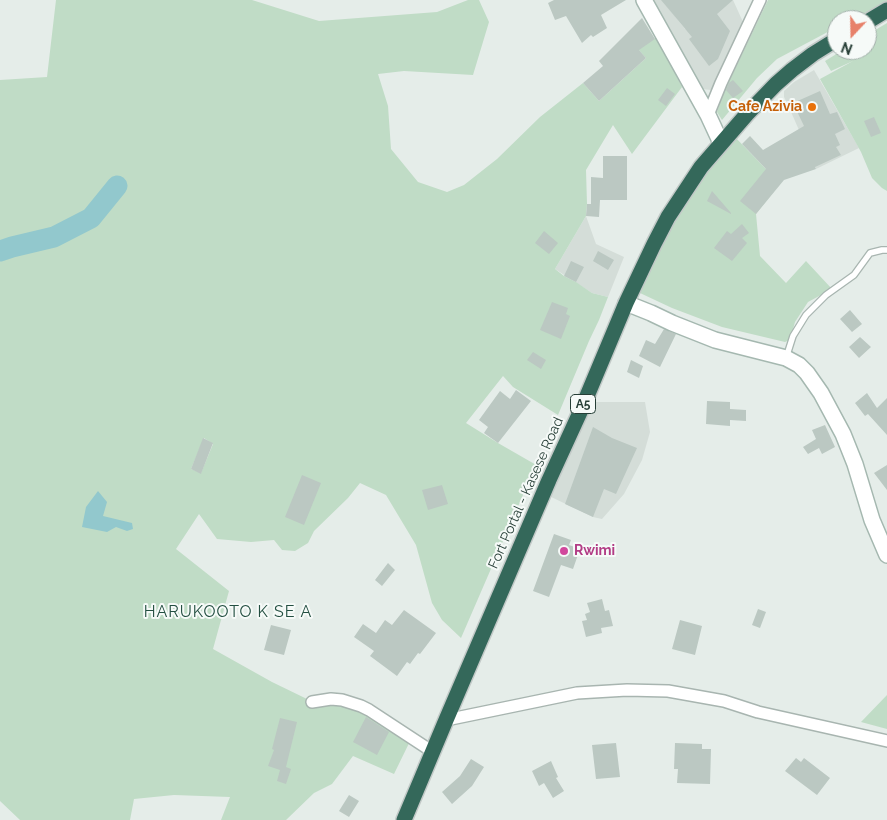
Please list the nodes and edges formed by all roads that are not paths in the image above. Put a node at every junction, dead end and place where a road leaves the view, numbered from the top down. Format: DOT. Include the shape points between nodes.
graph roads {
  1 [pos="644,0"];
  2 [pos="760,0"];
  3 [pos="827,45"];
  4 [pos="708,115"];
  5 [pos="721,143"];
  6 [pos="887,250"];
  7 [pos="626,303"];
  8 [pos="786,358"];
  9 [pos="887,555"];
  10 [pos="312,702"];
  11 [pos="446,720"];
  12 [pos="887,741"];
  13 [pos="433,752"];
  14 [pos="404,820"];
  1 -- 4 [label="street"];
  2 -- 4 [label="street"];
  3 -- 5 [label="highway, Fort Portal - Kasese Road / A5" via="776,84"];
  4 -- 5 [label="street"];
  5 -- 7 [label="highway, Fort Portal - Kasese Road / A5" via="668,217"];
  6 -- 8 [label="lane" via="870,253 854,275 826,295 806,315"];
  7 -- 8 [label="street" via="715,340"];
  7 -- 11 [label="highway, Fort Portal - Kasese Road / A5"];
  8 -- 9 [label="street" via="807,373 843,434"];
  10 -- 13 [label="street" via="331,699 360,706"];
  11 -- 12 [label="street" via="577,693 668,691 724,701 758,712"];
  11 -- 13 [label="highway, Fort Portal - Kasese Road / A5"];
  13 -- 14 [label="highway, Fort Portal - Kasese Road / A5"];
}
